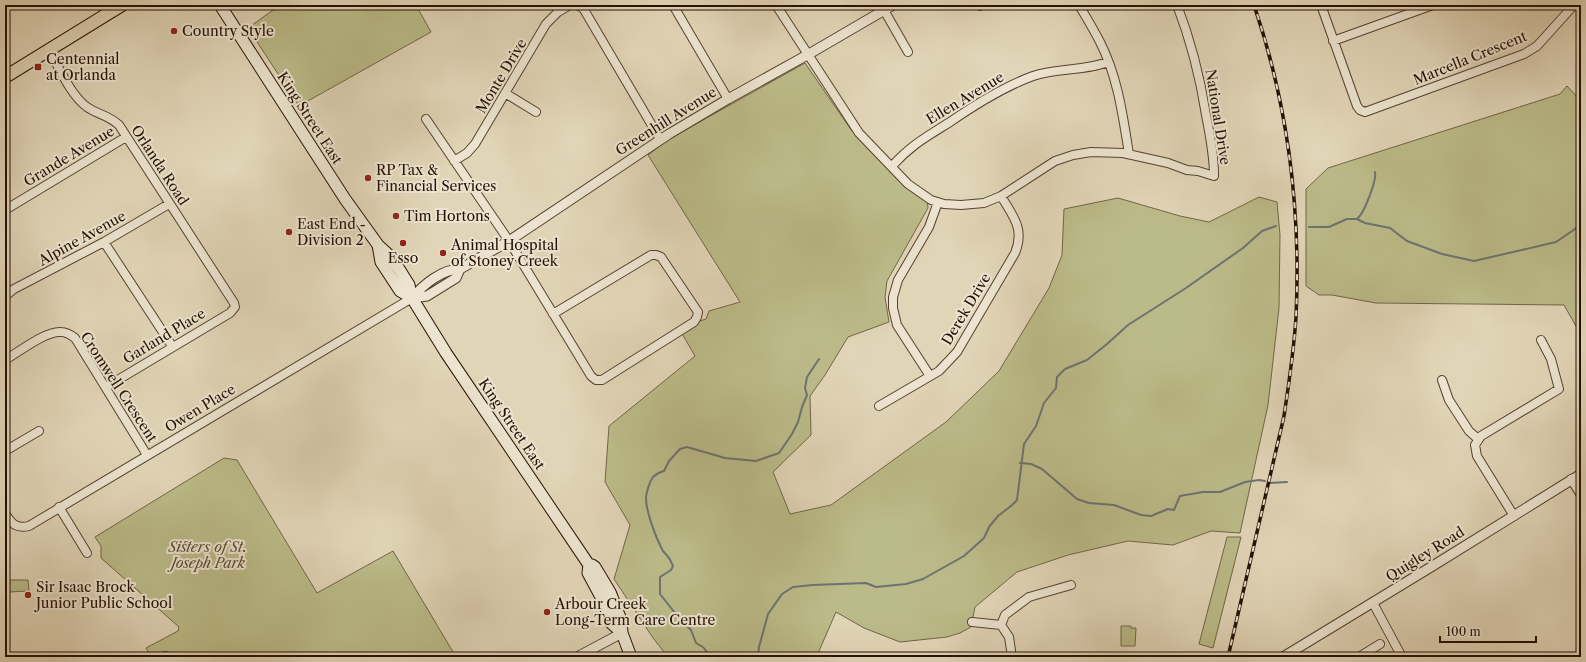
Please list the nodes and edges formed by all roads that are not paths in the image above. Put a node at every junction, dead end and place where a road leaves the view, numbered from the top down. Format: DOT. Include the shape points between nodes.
graph roads {
  1 [pos="122,5"];
  2 [pos="220,5"];
  3 [pos="570,5"];
  4 [pos="577,5"];
  5 [pos="673,5"];
  6 [pos="776,5"];
  7 [pos="893,5"];
  8 [pos="1079,5"];
  9 [pos="1177,5"];
  10 [pos="1321,5"];
  11 [pos="1433,5"];
  12 [pos="1574,5"];
  13 [pos="884,10"];
  14 [pos="1334,41"];
  15 [pos="49,50"];
  16 [pos="908,52"];
  17 [pos="809,54"];
  18 [pos="1108,62"];
  19 [pos="5,77"];
  20 [pos="505,93"];
  21 [pos="728,98"];
  22 [pos="536,112"];
  23 [pos="426,119"];
  24 [pos="126,137"];
  25 [pos="660,139"];
  26 [pos="1129,154"];
  27 [pos="454,161"];
  28 [pos="892,166"];
  29 [pos="1001,196"];
  30 [pos="938,202"];
  31 [pos="169,204"];
  32 [pos="5,210"];
  33 [pos="509,241"];
  34 [pos="104,242"];
  35 [pos="8,294"];
  36 [pos="412,298"];
  37 [pos="235,307"];
  38 [pos="553,314"];
  39 [pos="1541,340"];
  40 [pos="172,346"];
  41 [pos="5,360"];
  42 [pos="930,376"];
  43 [pos="1442,380"];
  44 [pos="106,387"];
  45 [pos="879,406"];
  46 [pos="39,430"];
  47 [pos="1478,439"];
  48 [pos="5,451"];
  49 [pos="147,455"];
  50 [pos="1581,474"];
  51 [pos="1572,479"];
  52 [pos="1581,495"];
  53 [pos="59,507"];
  54 [pos="5,513"];
  55 [pos="1514,516"];
  56 [pos="87,553"];
  57 [pos="1070,585"];
  58 [pos="1373,603"];
  59 [pos="972,622"];
  60 [pos="1001,625"];
  61 [pos="622,633"];
  62 [pos="1380,644"];
  63 [pos="1287,656"];
  64 [pos="577,657"];
  65 [pos="631,657"];
  66 [pos="1012,657"];
  67 [pos="1361,657"];
  68 [pos="1402,657"];
  1 -- 15 [label="main road"];
  2 -- 36 [label="main road, King Street East" via="378,246 381,262 400,291"];
  3 -- 20 [label="street, Monte Drive" via="546,24"];
  4 -- 25 [label="street" via="583,8"];
  5 -- 21 [label="street"];
  6 -- 17 [label="street, National Drive"];
  7 -- 13 [label="street, Greenhill Avenue"];
  8 -- 18 [label="street" via="1101,43"];
  9 -- 26 [label="street, National Drive" via="1200,81 1214,157 1214,176"];
  10 -- 14 [label="street"];
  11 -- 14 [label="street"];
  12 -- 14 [label="street, Marcella Crescent" via="1537,46 1524,54 1365,112 1357,106"];
  13 -- 16 [label="street"];
  13 -- 17 [label="street, Greenhill Avenue"];
  15 -- 19 [label="main road"];
  15 -- 24 [label="street, Orlanda Road" via="78,100 88,108 112,118"];
  17 -- 21 [label="street, Greenhill Avenue"];
  17 -- 28 [label="street, National Drive" via="859,134"];
  18 -- 26 [label="street" via="1119,95"];
  18 -- 28 [label="street, Ellen Avenue" via="1034,76 994,93 911,146"];
  20 -- 22 [label="street"];
  20 -- 27 [label="street, Monte Drive" via="475,144"];
  21 -- 25 [label="street, Greenhill Avenue"];
  23 -- 27 [label="street"];
  24 -- 31 [label="street, Orlanda Road"];
  24 -- 32 [label="street, Grande Avenue"];
  25 -- 33 [label="street, Greenhill Avenue"];
  26 -- 29 [label="street, National Drive" via="1098,152 1073,155 1055,161"];
  27 -- 33 [label="street"];
  28 -- 30 [label="street, National Drive" via="919,193"];
  29 -- 30 [label="street, National Drive" via="973,205 948,205"];
  29 -- 42 [label="street, Derek Drive" via="1017,222 1018,247 957,352 939,371"];
  30 -- 42 [label="street" via="929,227 898,280 893,297 897,325"];
  31 -- 34 [label="street, Alpine Avenue"];
  31 -- 37 [label="street, Orlanda Road"];
  33 -- 36 [label="street, Greenhill Avenue" via="460,269 456,278 427,296"];
  33 -- 38 [label="street"];
  34 -- 35 [label="street, Alpine Avenue"];
  34 -- 40 [label="street"];
  36 -- 49 [label="street, Owen Place"];
  36 -- 61 [label="main road, King Street East" via="588,565 595,567 610,592 621,620"];
  37 -- 40 [label="street, Garland Place" via="230,313"];
  38 -- 38 [label="street" via="591,376 596,380 602,380 694,322 698,312 661,257 651,255"];
  39 -- 47 [label="street" via="1551,359 1559,389"];
  40 -- 44 [label="street, Garland Place"];
  41 -- 44 [label="street, Cromwell Crescent" via="43,337 60,332 68,334 80,344"];
  42 -- 45 [label="street, Derek Drive"];
  43 -- 47 [label="street" via="1453,406 1469,431"];
  44 -- 49 [label="street, Cromwell Crescent"];
  46 -- 48 [label="street"];
  47 -- 55 [label="street" via="1475,445 1476,454"];
  49 -- 53 [label="street, Owen Place"];
  50 -- 51 [label="street, Quigley Road"];
  51 -- 52 [label="street"];
  51 -- 55 [label="street, Quigley Road"];
  53 -- 54 [label="street, Owen Place" via="29,526 23,527 16,526"];
  53 -- 56 [label="street"];
  55 -- 58 [label="street, Quigley Road"];
  57 -- 60 [label="street" via="1029,597 1005,615"];
  58 -- 63 [label="street, Quigley Road"];
  58 -- 68 [label="street"];
  59 -- 60 [label="street"];
  60 -- 66 [label="street" via="1009,637"];
  61 -- 64 [label="street"];
  61 -- 65 [label="main road, King Street East"];
  62 -- 67 [label="street"];
}
